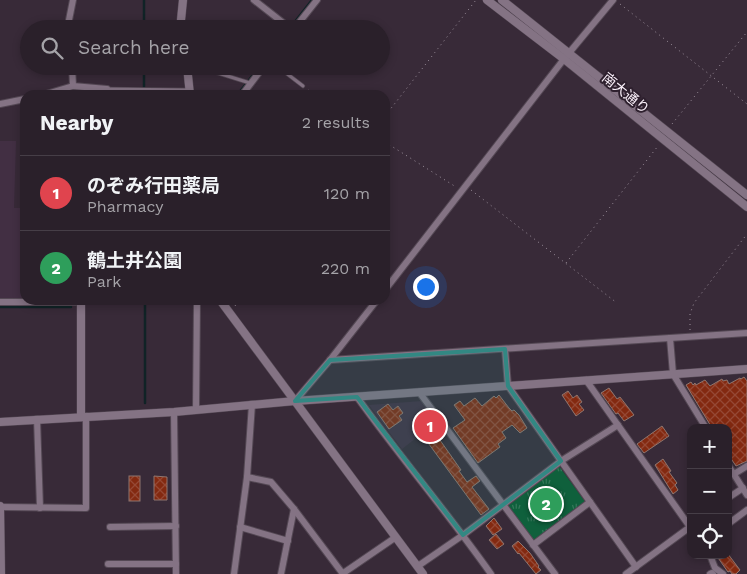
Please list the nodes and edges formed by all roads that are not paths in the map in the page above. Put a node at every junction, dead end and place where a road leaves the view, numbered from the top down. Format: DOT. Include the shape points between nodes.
graph roads {
  1 [pos="73,0"];
  2 [pos="184,0"];
  3 [pos="254,0"];
  4 [pos="317,0"];
  5 [pos="487,0"];
  6 [pos="502,0"];
  7 [pos="614,0"];
  8 [pos="68,20"];
  9 [pos="182,20"];
  10 [pos="281,20"];
  11 [pos="300,20"];
  12 [pos="567,56"];
  13 [pos="72,75"];
  14 [pos="188,75"];
  15 [pos="225,75"];
  16 [pos="257,75"];
  17 [pos="289,75"];
  18 [pos="251,83"];
  19 [pos="73,86"];
  20 [pos="303,86"];
  21 [pos="60,90"];
  22 [pos="96,90"];
  23 [pos="189,90"];
  24 [pos="246,90"];
  25 [pos="20,100"];
  26 [pos="0,104"];
  27 [pos="747,195"];
  28 [pos="747,207"];
  29 [pos="390,284"];
  30 [pos="0,302"];
  31 [pos="20,302"];
  32 [pos="81,305"];
  33 [pos="197,305"];
  34 [pos="224,305"];
  35 [pos="373,305"];
  36 [pos="747,333"];
  37 [pos="670,338"];
  38 [pos="505,349"];
  39 [pos="330,360"];
  40 [pos="747,369"];
  41 [pos="673,374"];
  42 [pos="586,380"];
  43 [pos="508,386"];
  44 [pos="419,392"];
  45 [pos="357,397"];
  46 [pos="295,401"];
  47 [pos="252,404"];
  48 [pos="196,410"];
  49 [pos="174,412"];
  50 [pos="84,416"];
  51 [pos="37,419"];
  52 [pos="0,422"];
  53 [pos="618,424"];
  54 [pos="704,424"];
  55 [pos="561,461"];
  56 [pos="747,466"];
  57 [pos="731,469"];
  58 [pos="734,474"];
  59 [pos="247,476"];
  60 [pos="742,488"];
  61 [pos="732,495"];
  62 [pos="747,495"];
  63 [pos="590,502"];
  64 [pos="503,504"];
  65 [pos="0,507"];
  66 [pos="40,508"];
  67 [pos="294,509"];
  68 [pos="747,510"];
  69 [pos="732,521"];
  70 [pos="687,523"];
  71 [pos="176,526"];
  72 [pos="110,527"];
  73 [pos="240,527"];
  74 [pos="687,529"];
  75 [pos="463,535"];
  76 [pos="396,537"];
  77 [pos="288,541"];
  78 [pos="533,545"];
  79 [pos="710,559"];
  80 [pos="108,564"];
  81 [pos="176,564"];
  82 [pos="418,566"];
  83 [pos="636,566"];
  84 [pos="712,572"];
  85 [pos="1,574"];
  86 [pos="176,574"];
  87 [pos="234,574"];
  88 [pos="281,574"];
  89 [pos="343,574"];
  90 [pos="423,574"];
  91 [pos="491,574"];
  92 [pos="555,574"];
  93 [pos="626,574"];
  94 [pos="723,574"];
  1 -- 8 [label="street"];
  2 -- 9 [label="street"];
  3 -- 10 [label="street"];
  4 -- 11 [label="street"];
  5 -- 12 [label="street, 南大通り"];
  6 -- 12 [label="street, 南大通り"];
  7 -- 12 [label="street"];
  12 -- 27 [label="street, 南大通り" via="667,130"];
  12 -- 28 [label="street, 南大通り"];
  12 -- 29 [label="street"];
  13 -- 19 [label="street"];
  14 -- 23 [label="street"];
  15 -- 18 [label="lane"];
  16 -- 18 [label="street"];
  17 -- 20 [label="lane"];
  18 -- 24 [label="street"];
  19 -- 21 [label="street"];
  19 -- 22 [label="street"];
  25 -- 26 [label="street"];
  30 -- 31 [label="street"];
  32 -- 50 [label="street"];
  33 -- 48 [label="street"];
  34 -- 46 [label="street"];
  35 -- 39 [label="street"];
  36 -- 37 [label="street"];
  37 -- 38 [label="street"];
  37 -- 41 [label="street"];
  38 -- 39 [label="street"];
  38 -- 43 [label="street"];
  39 -- 46 [label="street"];
  40 -- 41 [label="street"];
  41 -- 42 [label="street"];
  41 -- 54 [label="street"];
  42 -- 43 [label="street"];
  42 -- 53 [label="street"];
  43 -- 44 [label="street"];
  43 -- 55 [label="street"];
  44 -- 45 [label="street"];
  44 -- 64 [label="street"];
  45 -- 46 [label="street"];
  45 -- 75 [label="street"];
  46 -- 47 [label="street"];
  46 -- 76 [label="street"];
  47 -- 48 [label="street"];
  47 -- 59 [label="street"];
  48 -- 49 [label="street"];
  49 -- 50 [label="street"];
  49 -- 71 [label="street"];
  50 -- 51 [label="street"];
  50 -- 66 [label="street" via="86,508"];
  51 -- 52 [label="street"];
  51 -- 66 [label="street"];
  53 -- 55 [label="street"];
  53 -- 70 [label="street"];
  55 -- 63 [label="street"];
  55 -- 64 [label="street"];
  56 -- 58 [label="street"];
  57 -- 58 [label="street"];
  58 -- 60 [label="street"];
  59 -- 67 [label="street" via="272,482"];
  59 -- 73 [label="street"];
  60 -- 61 [label="street"];
  60 -- 62 [label="street"];
  63 -- 78 [label="street"];
  63 -- 83 [label="street"];
  64 -- 75 [label="street"];
  64 -- 78 [label="street"];
  65 -- 66 [label="street"];
  65 -- 85 [label="street"];
  67 -- 77 [label="street"];
  67 -- 89 [label="street"];
  68 -- 69 [label="street"];
  71 -- 72 [label="street"];
  71 -- 81 [label="street"];
  73 -- 77 [label="street"];
  73 -- 87 [label="street"];
  74 -- 83 [label="street"];
  75 -- 82 [label="street"];
  75 -- 91 [label="street"];
  76 -- 82 [label="street"];
  76 -- 89 [label="street"];
  77 -- 88 [label="street"];
  78 -- 92 [label="street"];
  79 -- 84 [label="street"];
  80 -- 81 [label="street"];
  81 -- 86 [label="street"];
  82 -- 90 [label="street"];
  83 -- 93 [label="street"];
  84 -- 94 [label="street"];
}
